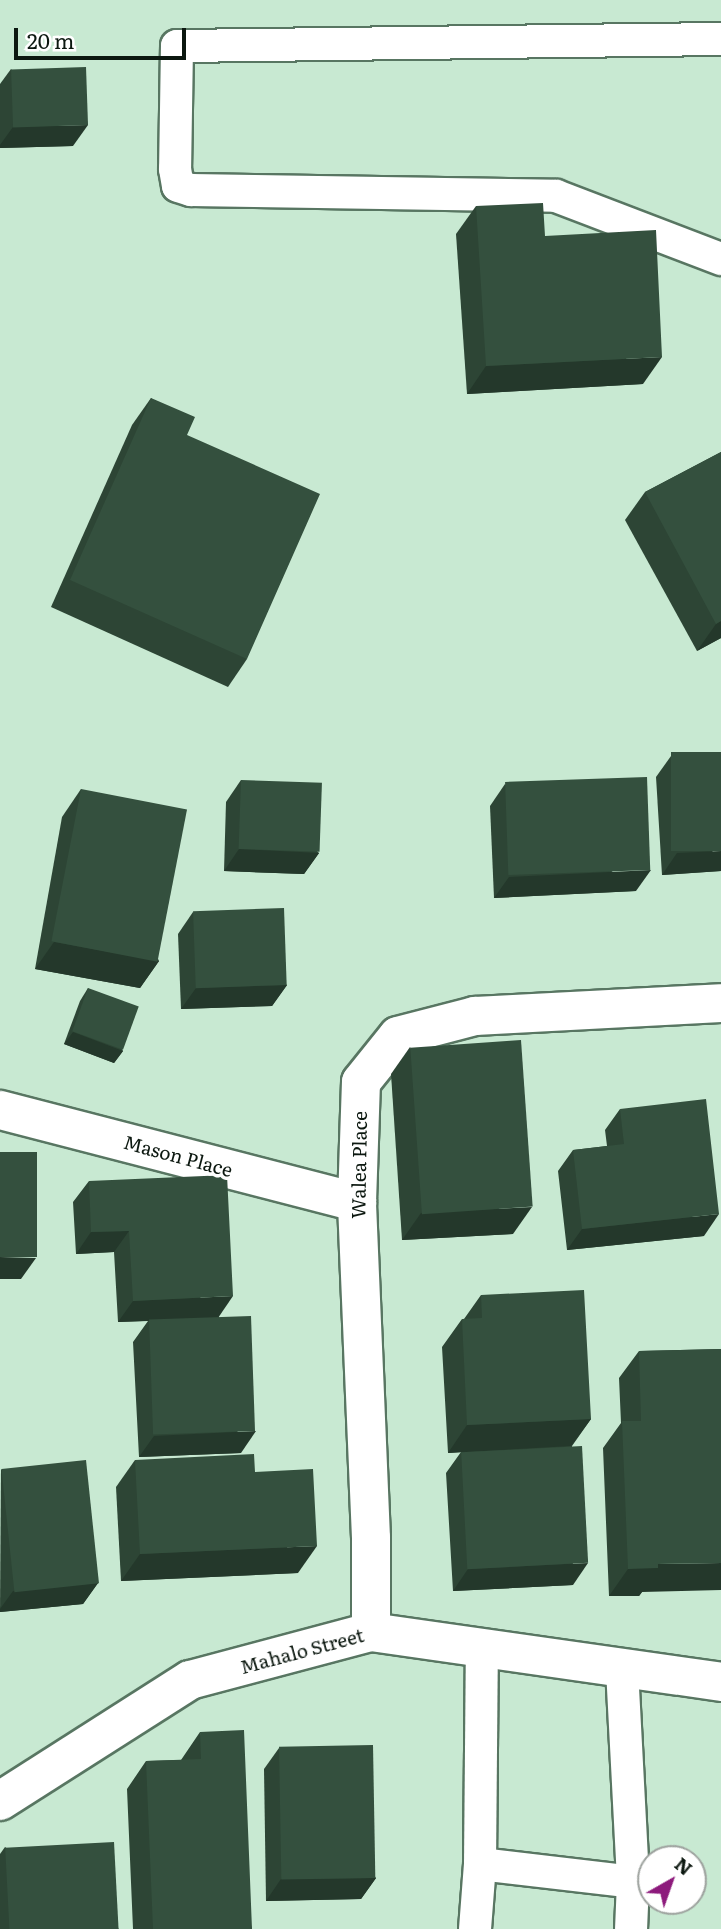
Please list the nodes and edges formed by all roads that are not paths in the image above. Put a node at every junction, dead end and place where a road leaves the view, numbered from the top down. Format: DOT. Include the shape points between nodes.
graph roads {
  1 [pos="721,39"];
  2 [pos="721,259"];
  3 [pos="721,1003"];
  4 [pos="0,1110"];
  5 [pos="357,1202"];
  6 [pos="371,1632"];
  7 [pos="482,1647"];
  8 [pos="622,1669"];
  9 [pos="721,1682"];
  10 [pos="0,1801"];
  11 [pos="480,1864"];
  12 [pos="634,1882"];
  13 [pos="475,1929"];
  14 [pos="631,1929"];
  1 -- 2 [label="lane" via="177,46 175,169 178,186 191,190 556,196"];
  3 -- 5 [label="street, Walea Place" via="475,1016 398,1036 361,1082"];
  4 -- 5 [label="street, Mason Place"];
  5 -- 6 [label="street, Walea Place"];
  6 -- 7 [label="street, Mahalo Street"];
  6 -- 10 [label="street, Mahalo Street" via="190,1680"];
  7 -- 8 [label="street, Mahalo Street"];
  7 -- 11 [label="lane"];
  8 -- 9 [label="street, Mahalo Street"];
  8 -- 12 [label="lane"];
  11 -- 12 [label="lane"];
  11 -- 13 [label="lane"];
  12 -- 14 [label="lane"];
}
